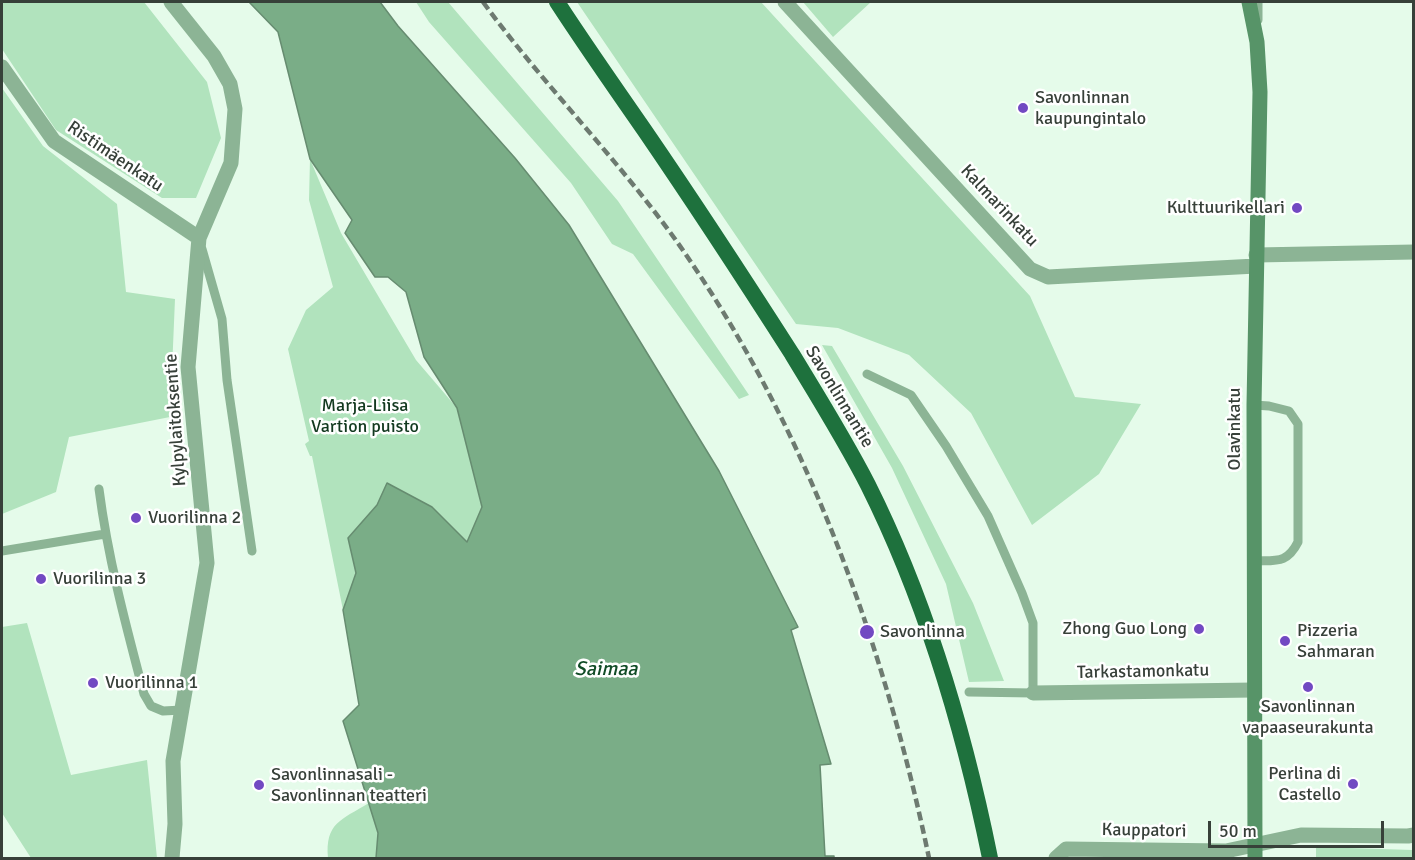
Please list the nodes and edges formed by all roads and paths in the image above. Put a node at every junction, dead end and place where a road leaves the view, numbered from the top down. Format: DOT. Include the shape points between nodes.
graph roads {
  1 [pos="171,2"];
  2 [pos="557,2"];
  3 [pos="785,2"];
  4 [pos="1249,2"];
  5 [pos="1258,2"];
  6 [pos="1257,42"];
  7 [pos="2,67"];
  8 [pos="199,238"];
  9 [pos="1413,252"];
  10 [pos="1256,260"];
  11 [pos="867,374"];
  12 [pos="1254,405"];
  13 [pos="99,489"];
  14 [pos="105,534"];
  15 [pos="2,551"];
  16 [pos="252,551"];
  17 [pos="1254,561"];
  18 [pos="1254,690"];
  19 [pos="969,692"];
  20 [pos="1033,693"];
  21 [pos="182,711"];
  22 [pos="1413,835"];
  23 [pos="1255,852"];
  24 [pos="172,858"];
  25 [pos="990,858"];
  26 [pos="1056,858"];
  1 -- 8 [label="street, Kylpylaitoksentie" via="214,56 230,84 235,109 231,163"];
  2 -- 25 [label="highway, Savonlinnantie" via="751,289 868,484 936,649 976,787"];
  3 -- 10 [label="street, Kalmarinkatu" via="1030,269 1048,277"];
  4 -- 6 [label="main road, Olavinkatu"];
  5 -- 6 [label="lane"];
  6 -- 10 [label="main road, Olavinkatu" via="1260,92"];
  7 -- 8 [label="street, Ristimäenkatu" via="54,141"];
  8 -- 16 [label="lane" via="222,319"];
  8 -- 21 [label="street, Kylpylaitoksentie" via="188,367 207,563"];
  9 -- 10 [label="street, Kalmarinkatu"];
  10 -- 12 [label="main road, Olavinkatu"];
  11 -- 20 [label="lane" via="911,395 988,516 1033,623"];
  12 -- 17 [label="main road, Olavinkatu"];
  12 -- 17 [label="lane" via="1289,411 1298,424 1298,542 1285,559"];
  13 -- 14 [label="lane"];
  14 -- 15 [label="lane"];
  14 -- 21 [label="lane" via="144,694 151,706"];
  17 -- 18 [label="main road, Olavinkatu"];
  18 -- 20 [label="street, Tarkastamonkatu"];
  18 -- 23 [label="main road, Olavinkatu"];
  19 -- 20 [label="lane"];
  21 -- 24 [label="street, Kylpylaitoksentie" via="173,761"];
  22 -- 23 [label="street, Kauppatori" via="1300,835"];
  23 -- 26 [label="street, Kauppatori" via="1066,849"];
}
